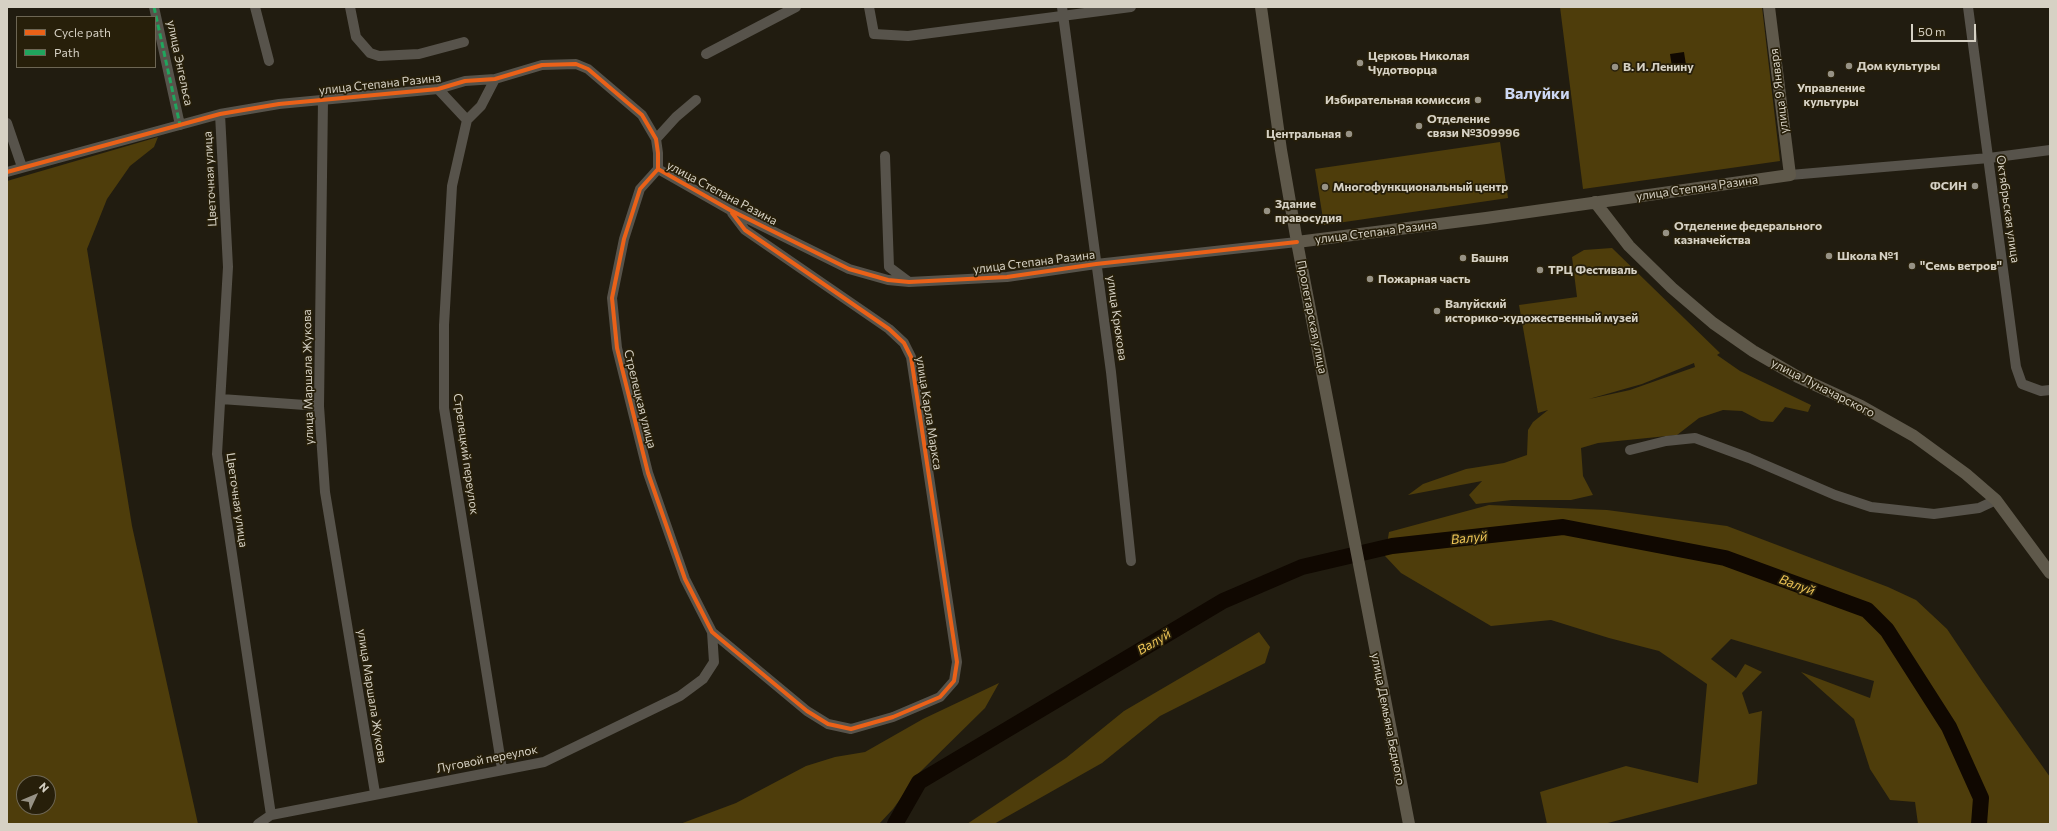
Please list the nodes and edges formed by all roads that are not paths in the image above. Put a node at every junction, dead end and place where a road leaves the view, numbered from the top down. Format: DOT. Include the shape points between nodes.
graph roads {
  1 [pos="255,7"];
  2 [pos="350,7"];
  3 [pos="796,7"];
  4 [pos="869,7"];
  5 [pos="1131,7"];
  6 [pos="1261,7"];
  7 [pos="1769,7"];
  8 [pos="1968,7"];
  9 [pos="1063,11"];
  10 [pos="156,16"];
  11 [pos="464,42"];
  12 [pos="706,54"];
  13 [pos="269,61"];
  14 [pos="495,79"];
  15 [pos="438,89"];
  16 [pos="323,100"];
  17 [pos="696,100"];
  18 [pos="220,114"];
  19 [pos="467,120"];
  20 [pos="7,123"];
  21 [pos="180,125"];
  22 [pos="656,139"];
  23 [pos="2050,150"];
  24 [pos="885,156"];
  25 [pos="1988,158"];
  26 [pos="22,167"];
  27 [pos="658,169"];
  28 [pos="7,172"];
  29 [pos="1790,175"];
  30 [pos="1595,202"];
  31 [pos="730,210"];
  32 [pos="1297,242"];
  33 [pos="1096,264"];
  34 [pos="909,282"];
  35 [pos="2050,390"];
  36 [pos="221,399"];
  37 [pos="319,406"];
  38 [pos="1630,450"];
  39 [pos="1996,500"];
  40 [pos="1131,561"];
  41 [pos="2050,573"];
  42 [pos="1368,613"];
  43 [pos="712,632"];
  44 [pos="502,769"];
  45 [pos="375,793"];
  46 [pos="271,815"];
  47 [pos="258,824"];
  48 [pos="1409,824"];
  1 -- 13 [label="street"];
  2 -- 11 [label="street" via="356,37 370,53 379,56 419,54"];
  3 -- 12 [label="street"];
  4 -- 9 [label="street" via="874,34 908,36"];
  5 -- 9 [label="street"];
  6 -- 32 [label="main road, Пролетарская улица"];
  7 -- 29 [label="main road, улица 9 Января"];
  8 -- 25 [label="street, Октябрьская улица"];
  9 -- 33 [label="street, улица Крюкова"];
  10 -- 21 [label="street, улица Энгельса"];
  14 -- 15 [label="street, улица Степана Разина" via="465,81"];
  14 -- 19 [label="street" via="481,106"];
  14 -- 22 [label="street, улица Степана Разина" via="542,65 576,64 588,70 642,115"];
  15 -- 16 [label="street, улица Степана Разина"];
  15 -- 19 [label="street"];
  16 -- 18 [label="street, улица Степана Разина" via="278,104"];
  16 -- 37 [label="street, улица Маршала Жукова"];
  17 -- 22 [label="street"];
  18 -- 21 [label="street, улица Степана Разина"];
  18 -- 36 [label="street, Цветочная улица" via="228,267"];
  19 -- 44 [label="street, Стрелецкий переулок" via="452,186 444,325 444,408"];
  20 -- 26 [label="street"];
  21 -- 26 [label="street, улица Степана Разина"];
  22 -- 27 [label="street, улица Степана Разина"];
  23 -- 25 [label="street, улица Степана Разина"];
  24 -- 34 [label="street" via="890,267"];
  25 -- 29 [label="street, улица Степана Разина"];
  25 -- 35 [label="street, Октябрьская улица" via="2016,367 2022,384 2041,391"];
  26 -- 28 [label="street, улица Степана Разина"];
  27 -- 31 [label="street, улица Степана Разина"];
  27 -- 43 [label="street, Стрелецкая улица" via="640,188 624,239 612,298 616,348 648,473 685,579"];
  29 -- 30 [label="main road, улица Степана Разина"];
  30 -- 32 [label="main road, улица Степана Разина"];
  30 -- 39 [label="main road, улица Луначарского" via="1629,246 1713,323 1753,351 1792,373 1861,406 1914,436 1966,474"];
  31 -- 34 [label="street, улица Степана Разина" via="849,270 888,280"];
  31 -- 43 [label="street, улица Карла Маркса" via="745,230 889,329 904,343 911,357 957,662 954,681 940,697 893,717 852,729 828,724 807,711"];
  32 -- 33 [label="street, улица Степана Разина"];
  32 -- 42 [label="main road, Пролетарская улица"];
  33 -- 34 [label="street, улица Степана Разина" via="1007,277"];
  33 -- 40 [label="street, улица Крюкова" via="1111,372"];
  36 -- 37 [label="street"];
  36 -- 46 [label="street, Цветочная улица" via="217,454"];
  37 -- 45 [label="street, улица Маршала Жукова" via="325,492"];
  38 -- 39 [label="street" via="1694,438 1872,508 1934,514 1979,508"];
  39 -- 41 [label="main road, улица Луначарского"];
  42 -- 48 [label="main road, улица Демьяна Бедного"];
  43 -- 44 [label="street, Луговой переулок" via="714,662 703,679 680,696 544,762"];
  44 -- 45 [label="street, Луговой переулок"];
  45 -- 46 [label="street, Луговой переулок"];
  46 -- 47 [label="street, Луговой переулок"];
}
